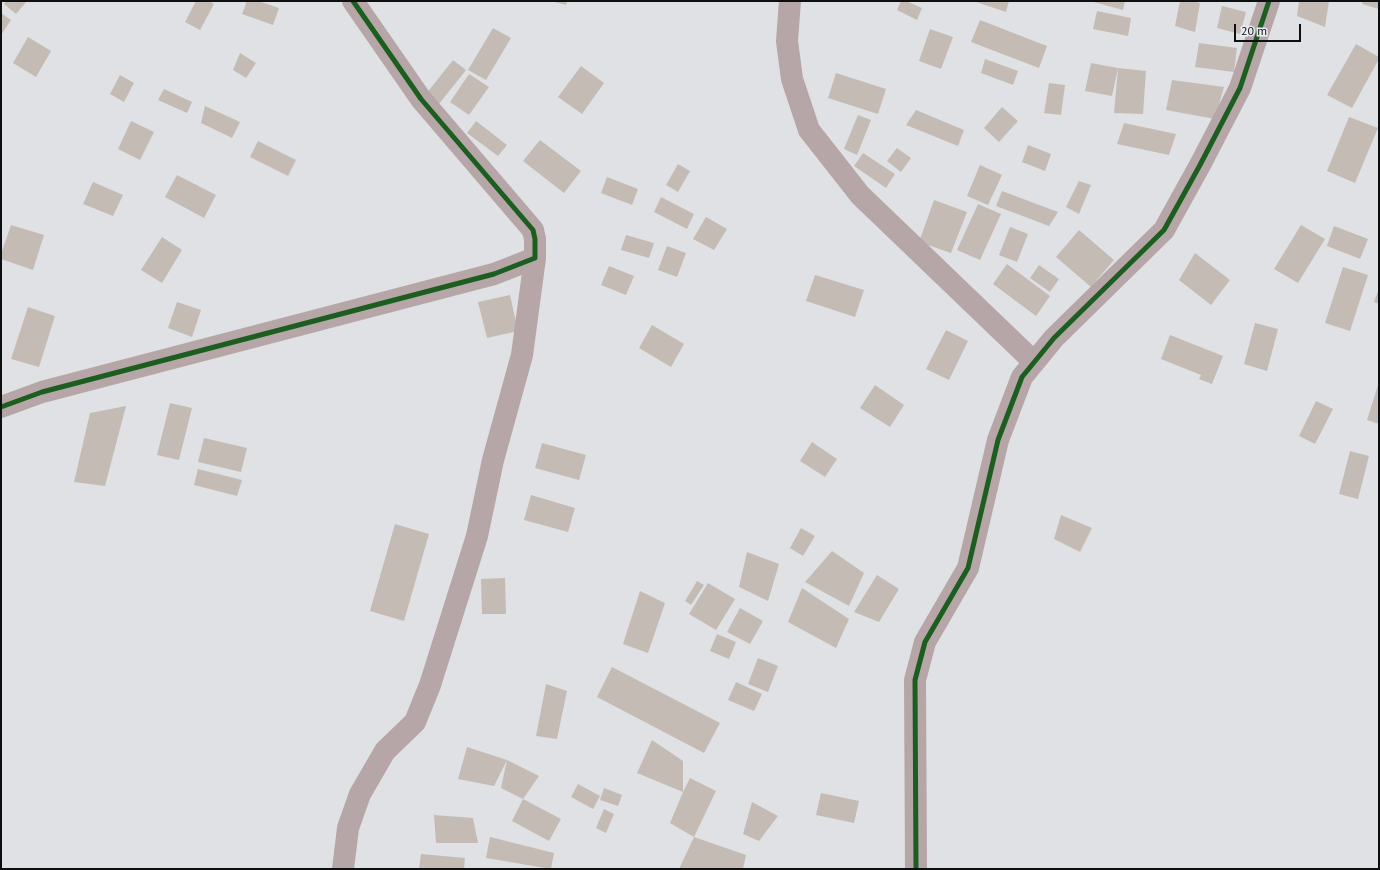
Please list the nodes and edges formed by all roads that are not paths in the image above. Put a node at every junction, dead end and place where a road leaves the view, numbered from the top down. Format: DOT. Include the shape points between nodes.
graph roads {
  1 [pos="353,1"];
  2 [pos="790,1"];
  3 [pos="1269,1"];
  4 [pos="535,258"];
  5 [pos="1034,362"];
  6 [pos="1,407"];
  7 [pos="344,869"];
  8 [pos="916,869"];
  1 -- 4 [label="street" via="420,99 533,230"];
  2 -- 5 [label="street" via="788,41 792,79 809,130 860,196"];
  3 -- 5 [label="street" via="1240,88 1164,230 1054,338"];
  4 -- 6 [label="street" via="494,274 42,392"];
  4 -- 7 [label="street" via="522,355 493,460 474,544 430,685 415,722 385,751 360,794 348,828"];
  5 -- 8 [label="street" via="1022,377 998,440 968,568 925,642 915,680"];
}
